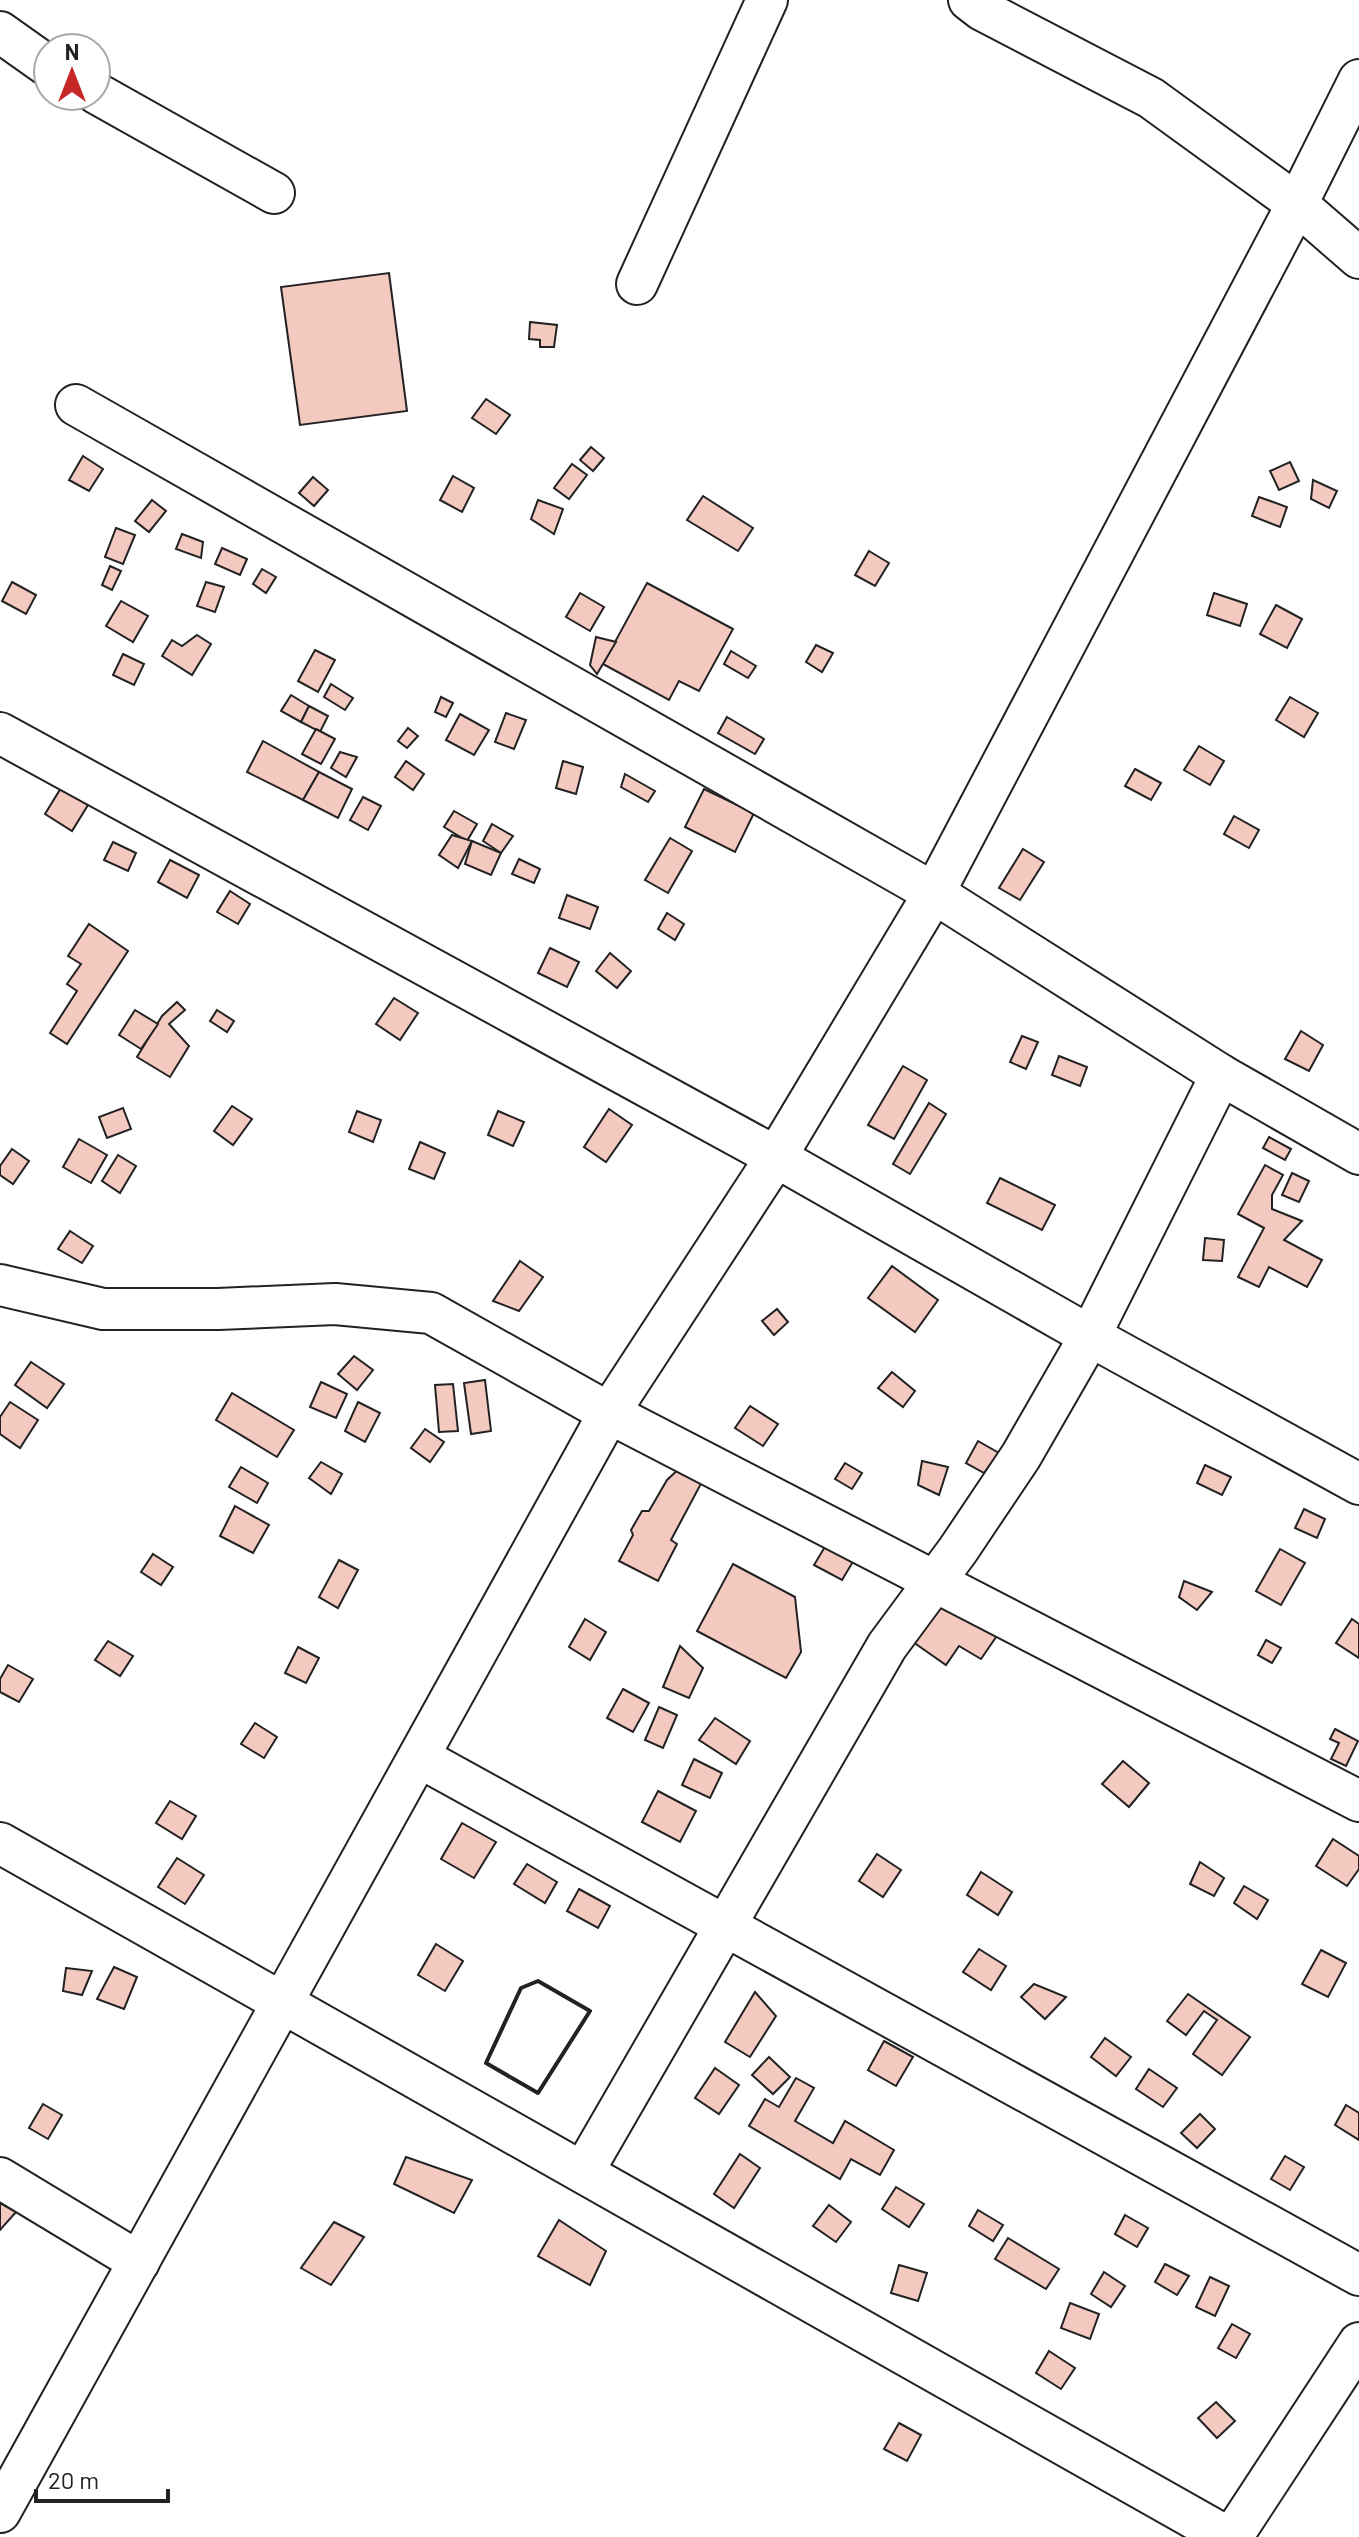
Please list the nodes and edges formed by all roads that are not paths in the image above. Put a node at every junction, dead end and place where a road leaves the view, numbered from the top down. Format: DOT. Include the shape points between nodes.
graph roads {
  1 [pos="767,0"];
  2 [pos="969,0"];
  3 [pos="0,32"];
  4 [pos="32,55"];
  5 [pos="1359,80"];
  6 [pos="112,102"];
  7 [pos="274,193"];
  8 [pos="1297,204"];
  9 [pos="1359,258"];
  10 [pos="637,284"];
  11 [pos="76,405"];
  12 [pos="0,733"];
  13 [pos="934,893"];
  14 [pos="1221,1075"];
  15 [pos="1359,1154"];
  16 [pos="776,1157"];
  17 [pos="0,1285"];
  18 [pos="1090,1336"];
  19 [pos="609,1413"];
  20 [pos="1359,1484"];
  21 [pos="935,1580"];
  22 [pos="419,1757"];
  23 [pos="1359,1801"];
  24 [pos="0,1843"];
  25 [pos="726,1925"];
  26 [pos="283,2002"];
  27 [pos="583,2172"];
  28 [pos="0,2178"];
  29 [pos="139,2262"];
  30 [pos="1359,2275"];
  31 [pos="1359,2343"];
  32 [pos="0,2512"];
  33 [pos="1230,2537"];
  1 -- 10 [label="street"];
  2 -- 8 [label="street" via="1151,98"];
  3 -- 4 [label="street"];
  5 -- 8 [label="street"];
  6 -- 7 [label="street"];
  8 -- 9 [label="street"];
  8 -- 13 [label="street"];
  11 -- 13 [label="street"];
  12 -- 16 [label="street"];
  13 -- 14 [label="street"];
  13 -- 16 [label="street"];
  14 -- 15 [label="street"];
  14 -- 18 [label="street"];
  16 -- 18 [label="street"];
  16 -- 19 [label="street"];
  17 -- 19 [label="street" via="103,1309 335,1304 431,1313"];
  18 -- 20 [label="street"];
  18 -- 21 [label="street" via="1021,1456"];
  19 -- 21 [label="street"];
  19 -- 22 [label="street"];
  21 -- 23 [label="street"];
  21 -- 25 [label="street" via="887,1646"];
  22 -- 25 [label="street"];
  22 -- 26 [label="street"];
  24 -- 26 [label="street"];
  25 -- 27 [label="street"];
  25 -- 30 [label="street"];
  26 -- 27 [label="street"];
  26 -- 29 [label="street"];
  27 -- 33 [label="street"];
  28 -- 29 [label="street"];
  29 -- 32 [label="street"];
  31 -- 33 [label="street"];
}
